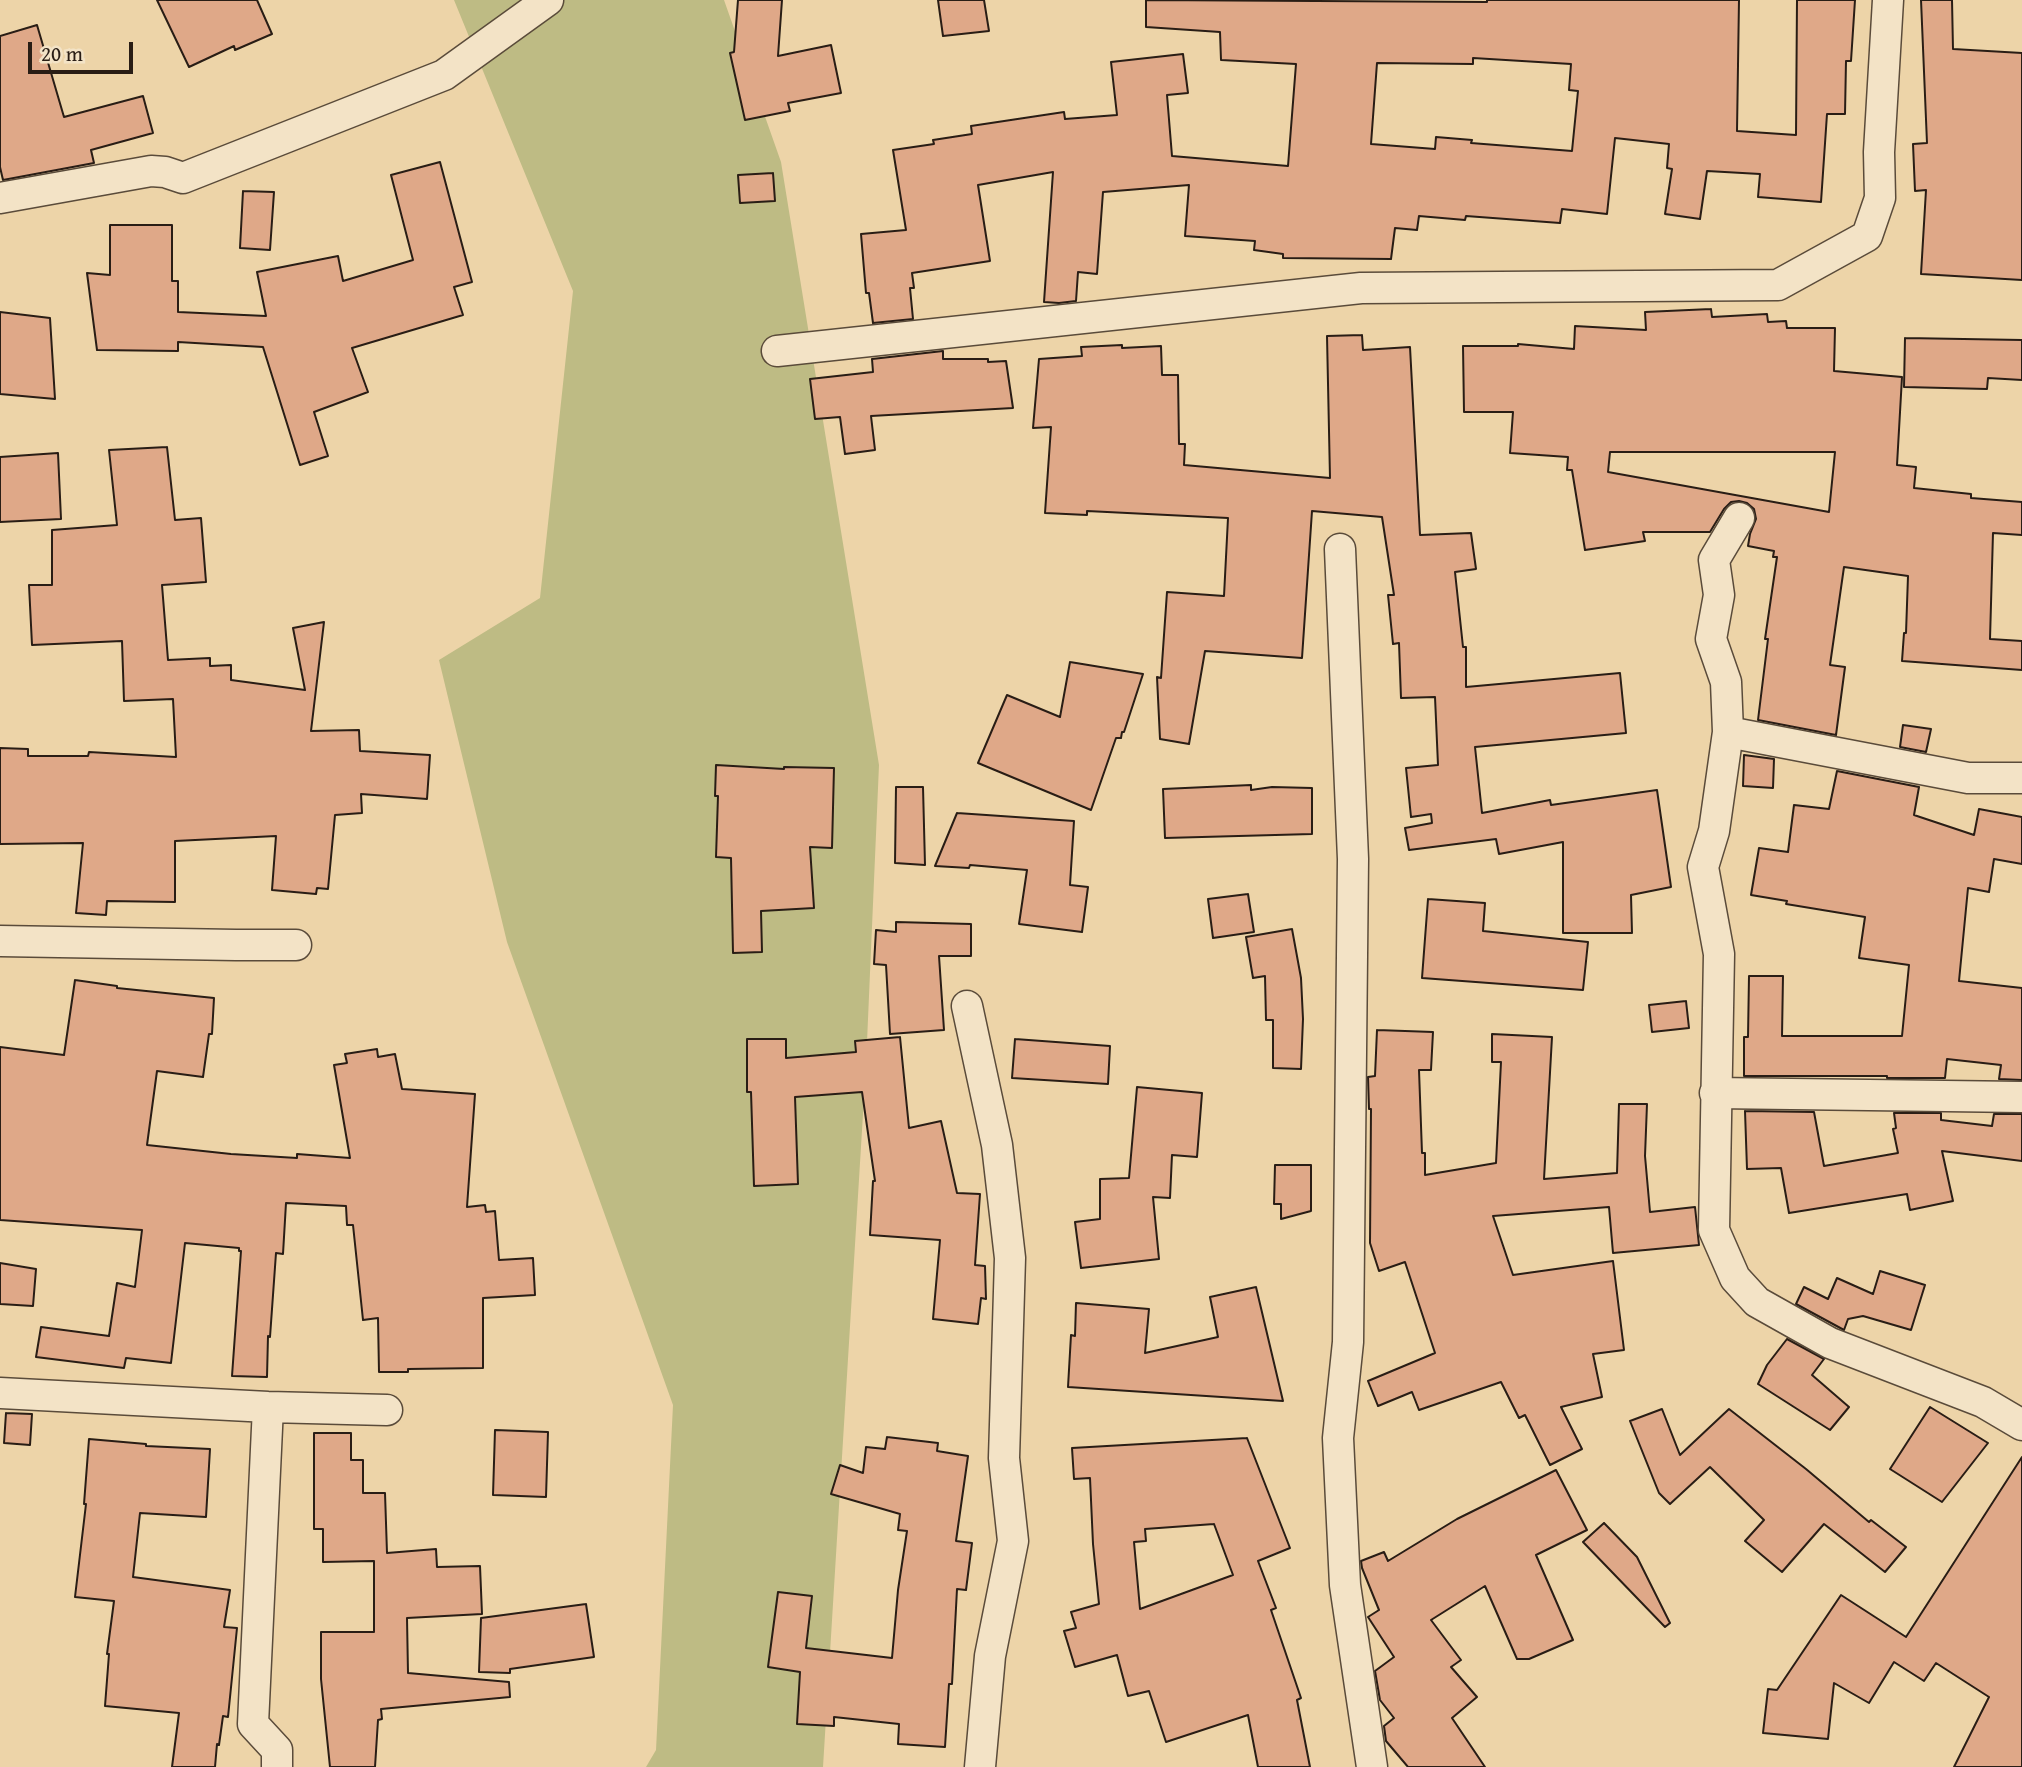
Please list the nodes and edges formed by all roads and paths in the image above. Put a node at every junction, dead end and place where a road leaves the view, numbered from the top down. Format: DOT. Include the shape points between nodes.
graph roads {
  1 [pos="548,0"];
  2 [pos="1888,0"];
  3 [pos="0,198"];
  4 [pos="777,351"];
  5 [pos="1739,518"];
  6 [pos="1340,549"];
  7 [pos="1728,732"];
  8 [pos="2022,778"];
  9 [pos="0,940"];
  10 [pos="296,945"];
  11 [pos="967,1006"];
  12 [pos="1715,1093"];
  13 [pos="2022,1097"];
  14 [pos="0,1393"];
  15 [pos="268,1407"];
  16 [pos="387,1410"];
  17 [pos="2022,1425"];
  18 [pos="277,1767"];
  19 [pos="980,1767"];
  20 [pos="1371,1767"];
  1 -- 3 [label="street" via="444,75 184,178 151,171"];
  2 -- 4 [label="street" via="1880,198 1867,236 1778,285 1361,288"];
  5 -- 7 [label="street" via="1714,560 1719,596 1711,639 1726,682"];
  6 -- 20 [label="street" via="1353,859 1348,1342 1338,1438 1346,1586"];
  7 -- 8 [label="street" via="1968,778"];
  7 -- 12 [label="street" via="1714,831 1703,867 1719,954"];
  9 -- 10 [label="street"];
  11 -- 19 [label="street" via="997,1145 1010,1258 1004,1458 1013,1541 990,1656"];
  12 -- 13 [label="street"];
  12 -- 17 [label="street" via="1714,1230 1735,1278 1757,1302 1830,1343 1983,1402"];
  14 -- 15 [label="street"];
  15 -- 16 [label="street"];
  15 -- 18 [label="street" via="253,1724 277,1750"];
}
